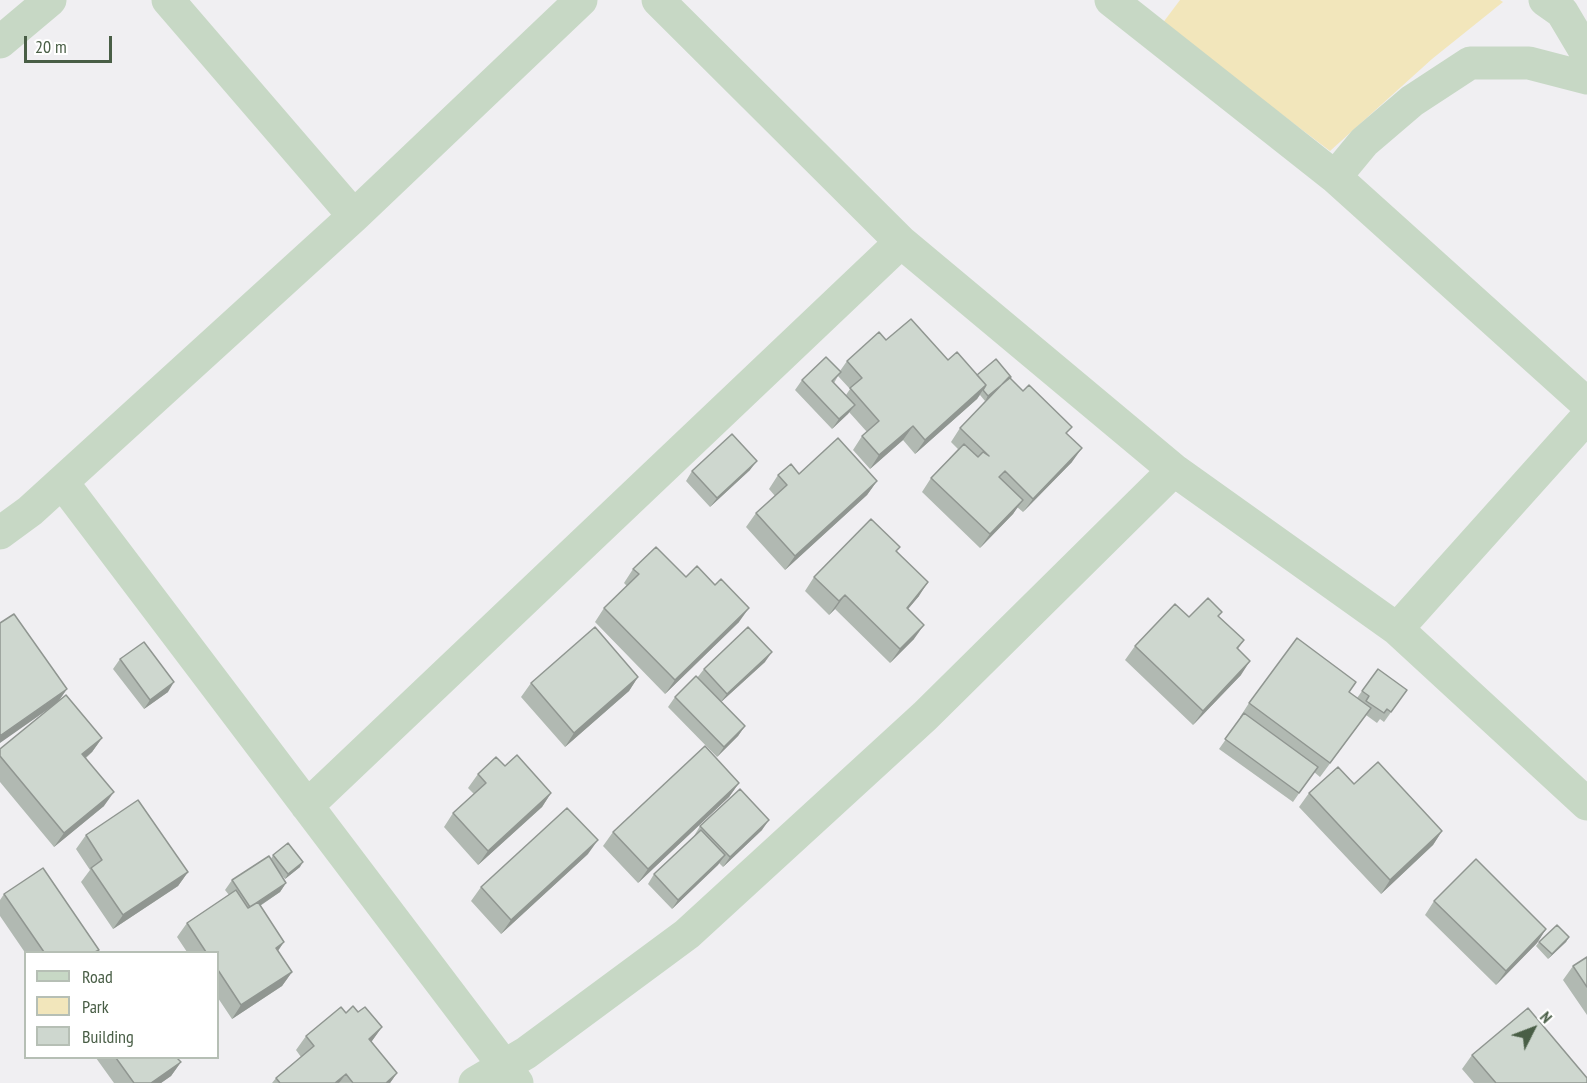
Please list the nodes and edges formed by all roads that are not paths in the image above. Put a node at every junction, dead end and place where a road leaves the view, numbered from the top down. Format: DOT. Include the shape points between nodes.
graph roads {
  1 [pos="50,0"];
  2 [pos="168,0"];
  3 [pos="581,0"];
  4 [pos="658,0"];
  5 [pos="1111,0"];
  6 [pos="1545,0"];
  7 [pos="0,42"];
  8 [pos="1587,54"];
  9 [pos="1587,78"];
  10 [pos="1335,177"];
  11 [pos="354,216"];
  12 [pos="901,242"];
  13 [pos="1587,404"];
  14 [pos="1587,417"];
  15 [pos="1174,470"];
  16 [pos="62,482"];
  17 [pos="0,533"];
  18 [pos="1397,629"];
  19 [pos="1587,804"];
  20 [pos="307,806"];
  21 [pos="510,1074"];
  22 [pos="475,1083"];
  1 -- 7 [label="street"];
  2 -- 11 [label="street"];
  3 -- 11 [label="street"];
  4 -- 12 [label="street"];
  5 -- 10 [label="street"];
  6 -- 8 [label="street" via="1562,12"];
  9 -- 10 [label="street" via="1529,63 1470,63 1404,108 1364,142"];
  10 -- 13 [label="street"];
  11 -- 16 [label="street"];
  12 -- 15 [label="street"];
  12 -- 20 [label="street"];
  14 -- 18 [label="street"];
  15 -- 18 [label="street"];
  15 -- 21 [label="street" via="926,716 687,934 526,1053"];
  16 -- 17 [label="street"];
  16 -- 20 [label="street"];
  18 -- 19 [label="street"];
  20 -- 21 [label="street"];
  21 -- 22 [label="street"];
}
